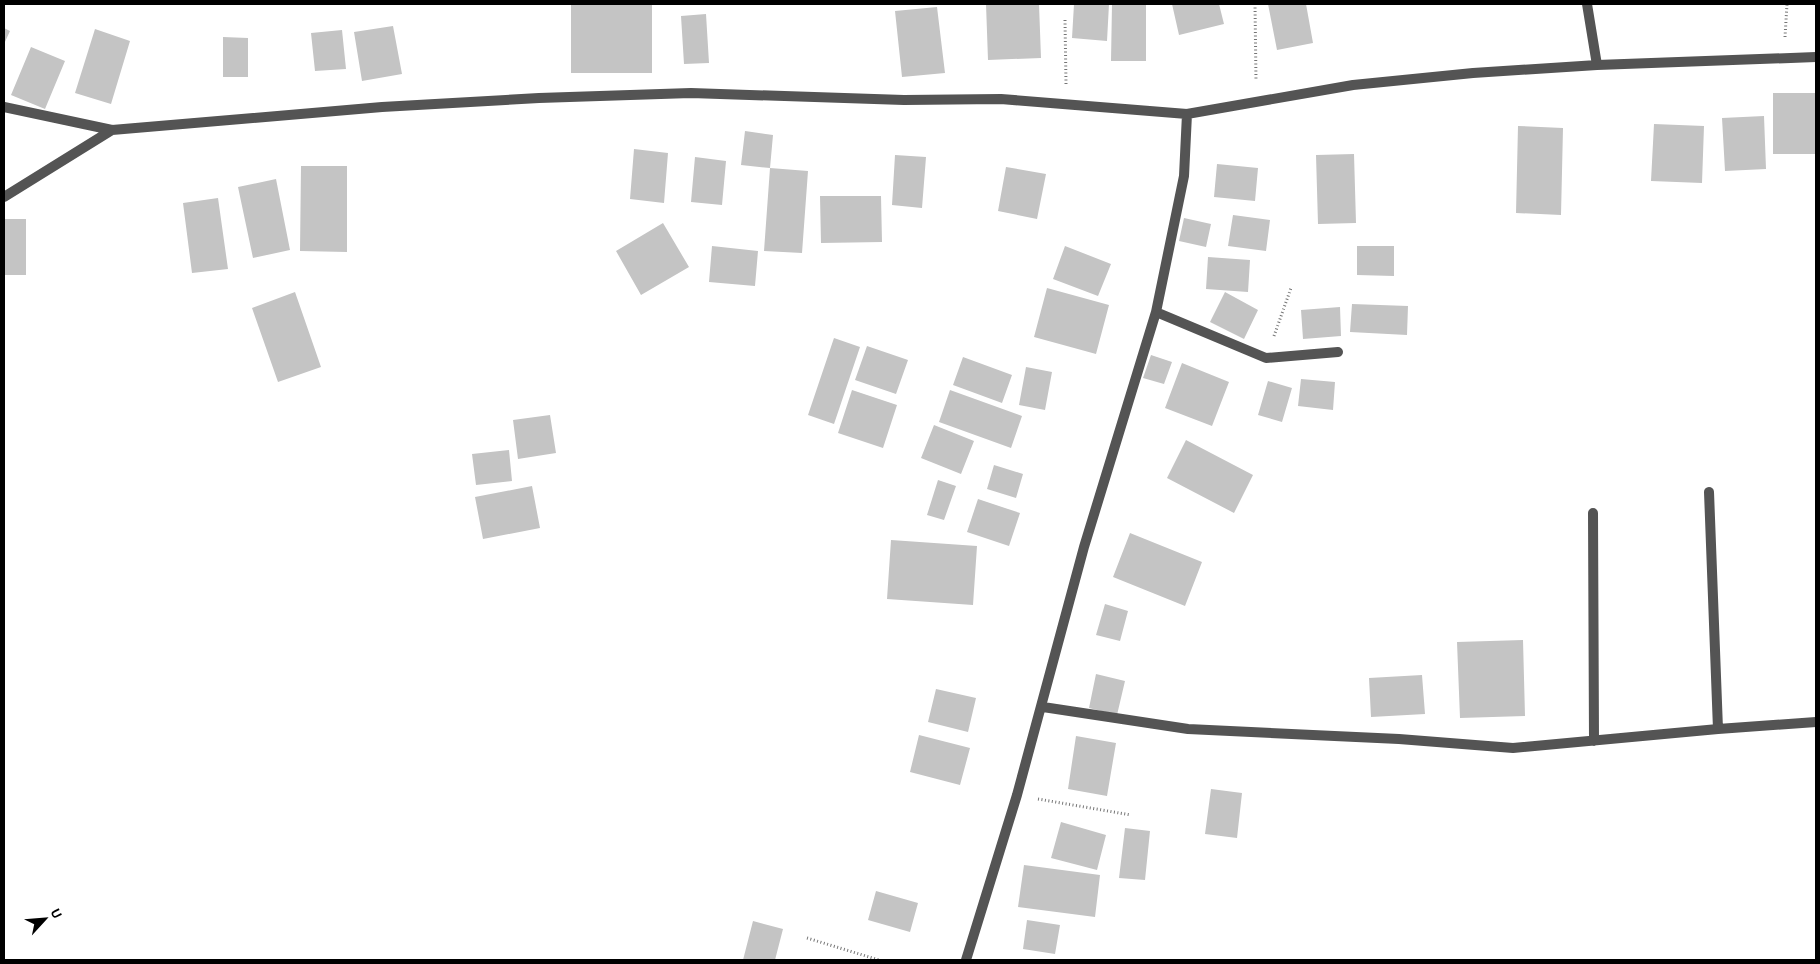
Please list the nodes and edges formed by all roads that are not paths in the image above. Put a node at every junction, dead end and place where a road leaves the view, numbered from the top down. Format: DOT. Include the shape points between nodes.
graph roads {
  1 [pos="1587,4"];
  2 [pos="1816,57"];
  3 [pos="1596,65"];
  4 [pos="4,107"];
  5 [pos="1187,114"];
  6 [pos="112,130"];
  7 [pos="4,197"];
  8 [pos="1156,312"];
  9 [pos="1338,352"];
  10 [pos="1710,492"];
  11 [pos="1594,512"];
  12 [pos="1042,707"];
  13 [pos="1816,722"];
  14 [pos="1718,729"];
  15 [pos="1594,741"];
  16 [pos="966,960"];
  1 -- 3 [label="street"];
  2 -- 3 [label="street"];
  3 -- 5 [label="street" via="1353,85"];
  4 -- 6 [label="street"];
  5 -- 6 [label="street" via="1001,100 682,93 382,107"];
  5 -- 8 [label="street" via="1184,176"];
  6 -- 7 [label="street"];
  8 -- 9 [label="street" via="1266,358"];
  8 -- 12 [label="street" via="1084,546"];
  10 -- 14 [label="street"];
  11 -- 15 [label="street"];
  12 -- 15 [label="street" via="1188,730 1399,739 1513,748"];
  12 -- 16 [label="street"];
  13 -- 14 [label="street"];
  14 -- 15 [label="street"];
}
